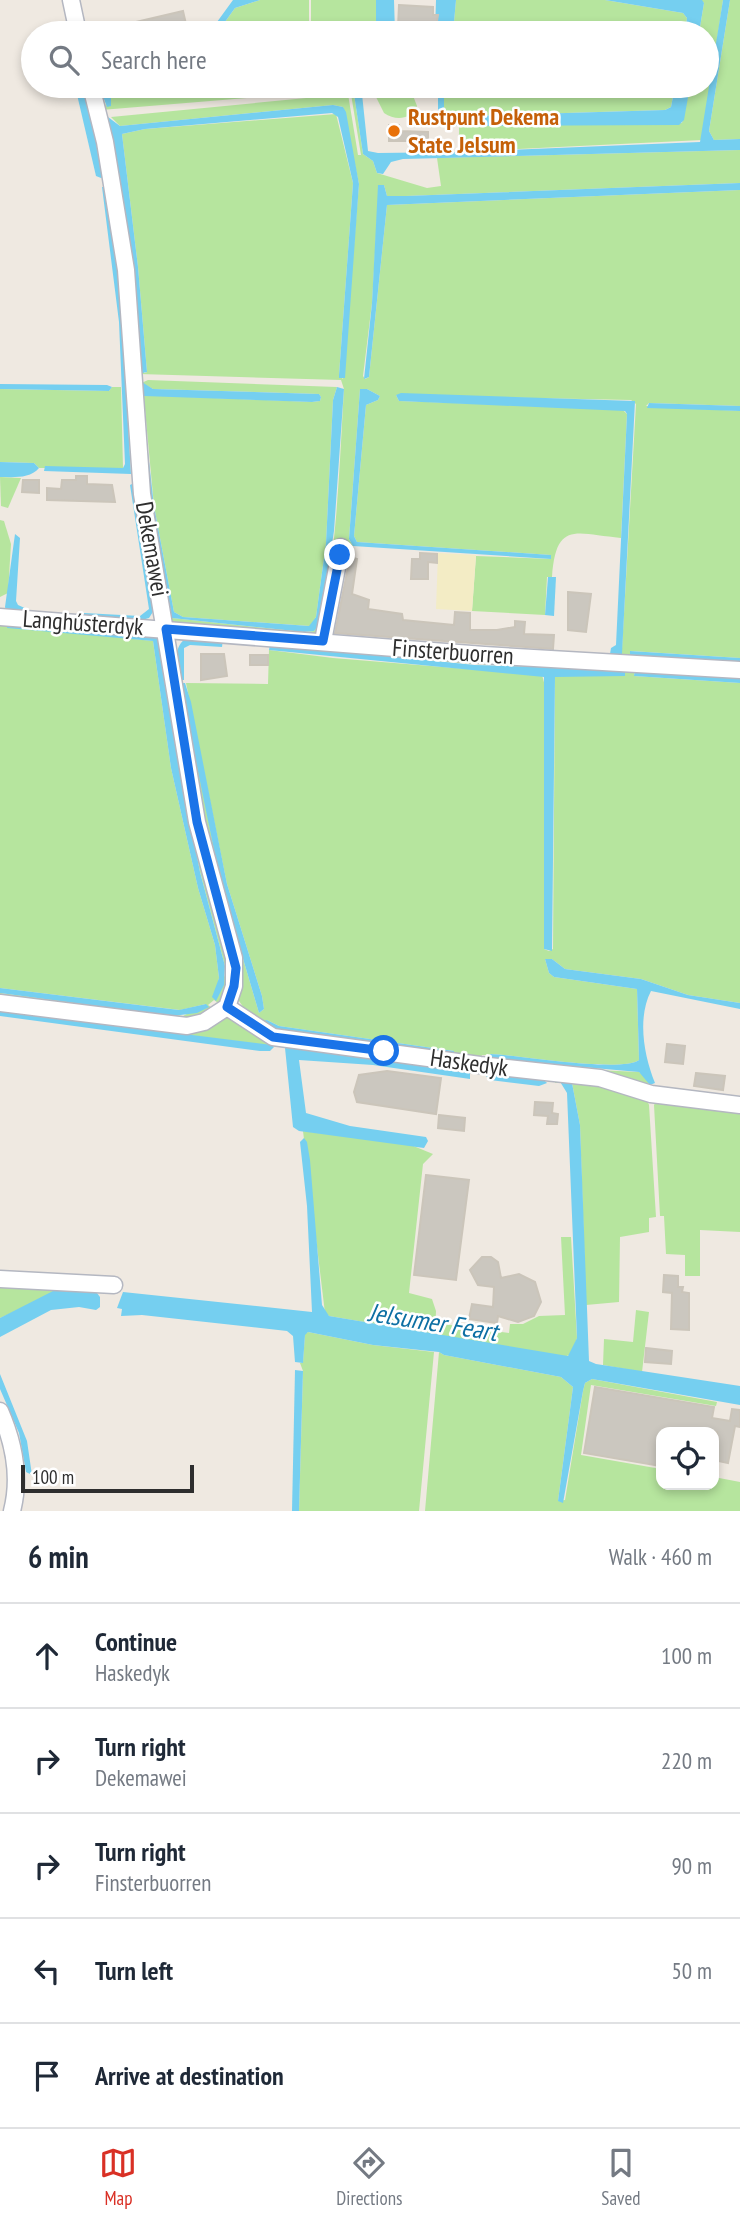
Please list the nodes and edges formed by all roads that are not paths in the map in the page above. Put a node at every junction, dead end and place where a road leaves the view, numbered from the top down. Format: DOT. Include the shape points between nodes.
graph roads {
  1 [pos="71,0"];
  2 [pos="76,21"];
  3 [pos="95,98"];
  4 [pos="341,547"];
  5 [pos="0,617"];
  6 [pos="166,629"];
  7 [pos="323,641"];
  8 [pos="740,670"];
  9 [pos="0,1003"];
  10 [pos="227,1007"];
  11 [pos="740,1105"];
  12 [pos="0,1279"];
  13 [pos="114,1285"];
  14 [pos="0,1410"];
  15 [pos="8,1464"];
  16 [pos="12,1511"];
  1 -- 2 [label="street"];
  3 -- 6 [label="street, Dekemawei" via="126,270 138,468"];
  4 -- 7 [label="street"];
  5 -- 6 [label="street, Langhústerdyk"];
  6 -- 7 [label="street, Finsterbuorren"];
  6 -- 10 [label="street, Dekemawei" via="197,822 236,968"];
  7 -- 8 [label="street, Finsterbuorren"];
  9 -- 10 [label="street" via="187,1026 204,1022"];
  10 -- 11 [label="street, Haskedyk" via="273,1037 600,1078 651,1094"];
  12 -- 13 [label="street"];
  14 -- 15 [label="street" via="12,1440"];
  15 -- 16 [label="street"];
}
